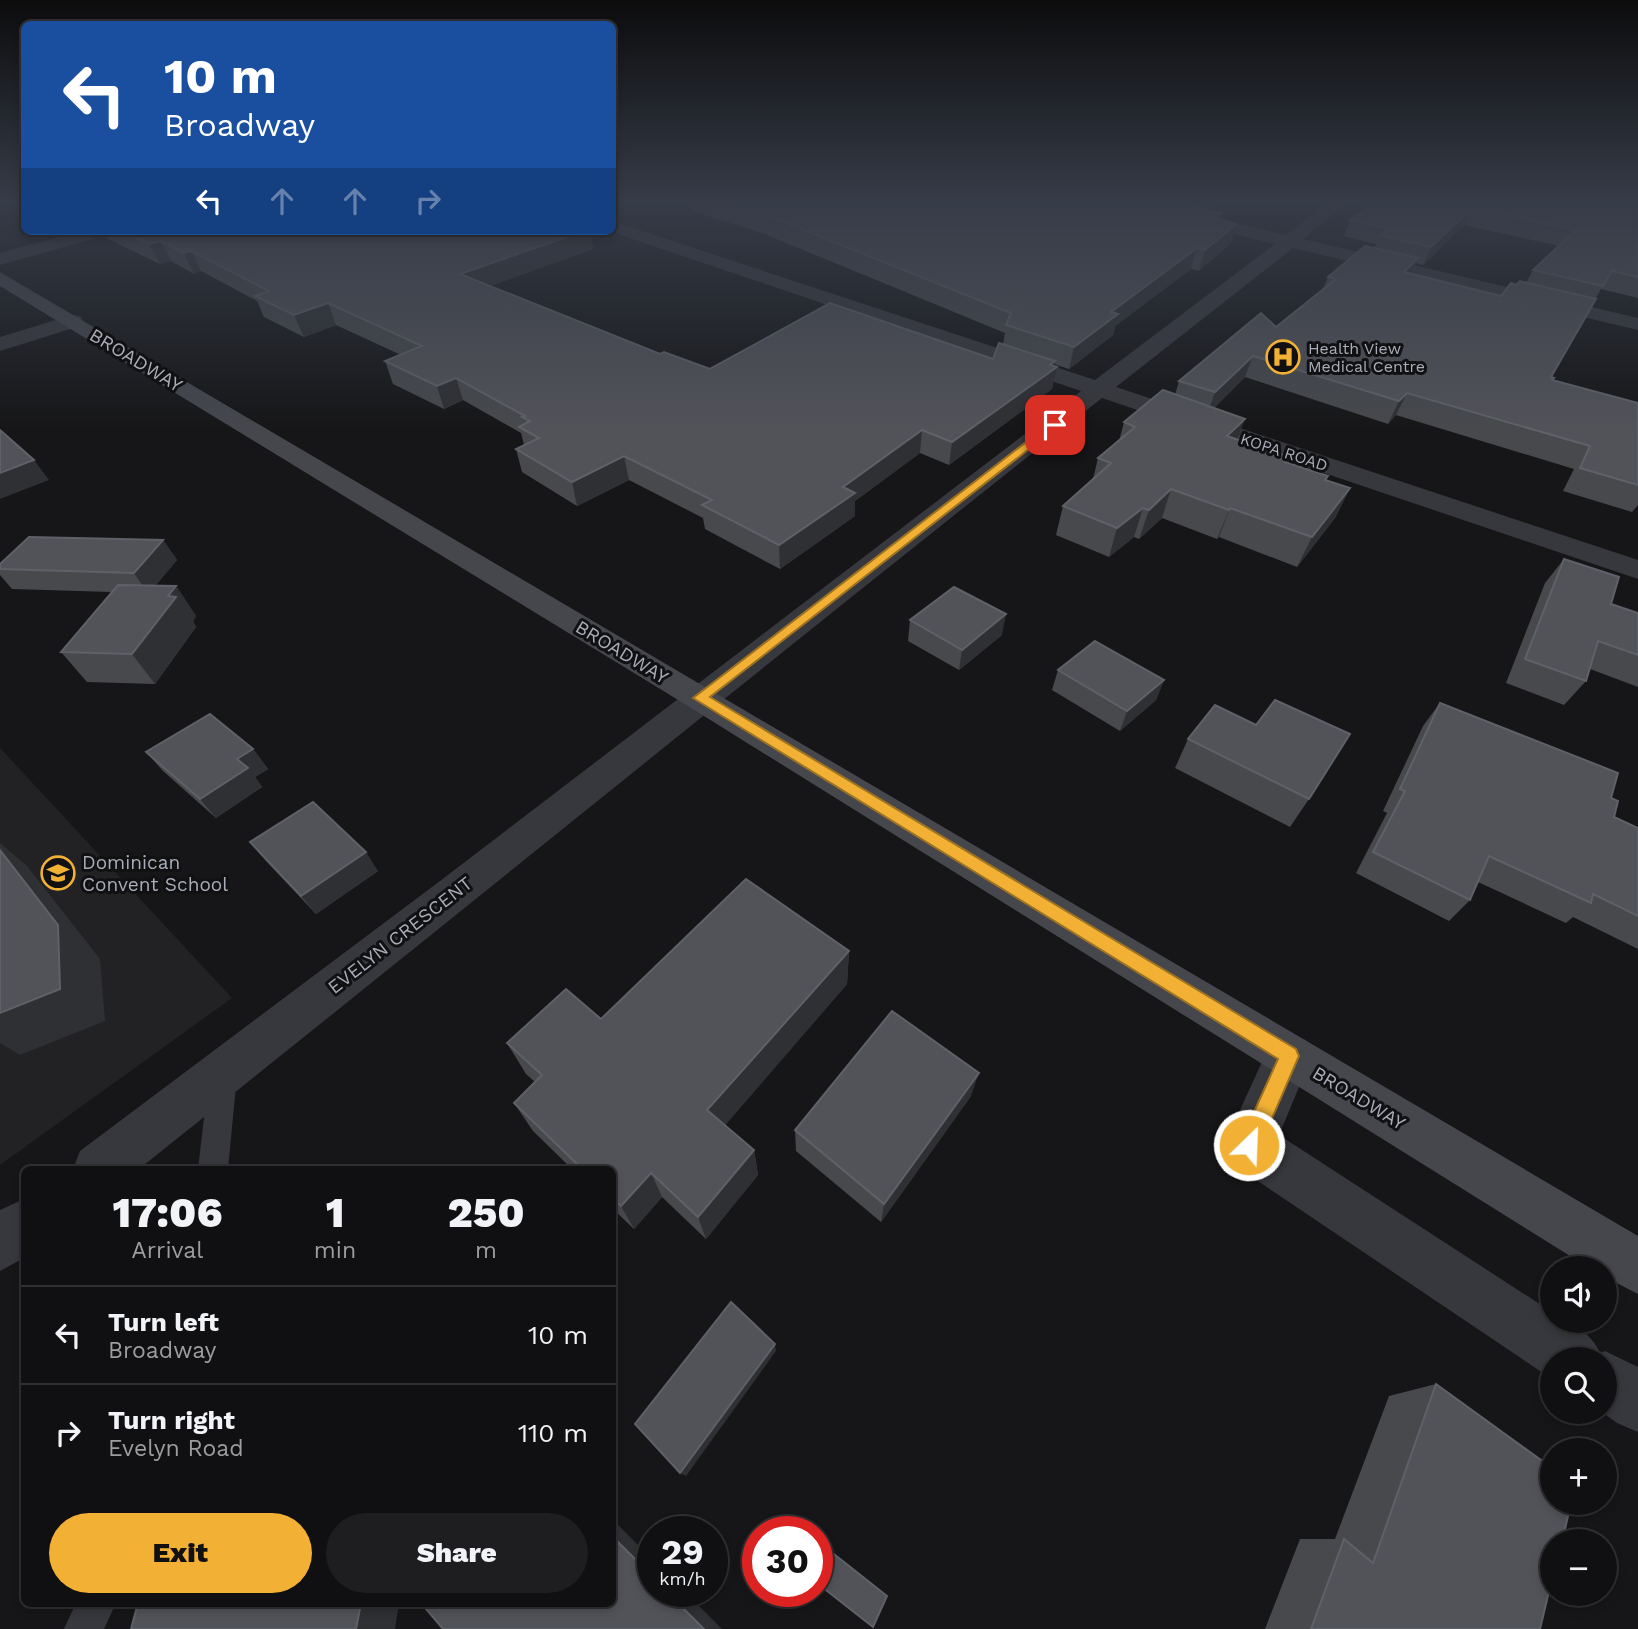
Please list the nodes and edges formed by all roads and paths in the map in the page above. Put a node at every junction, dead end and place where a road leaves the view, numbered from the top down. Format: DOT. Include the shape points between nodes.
graph roads {
  1 [pos="0,278"];
  2 [pos="766,278"];
  3 [pos="1243,278"];
  4 [pos="1442,278"];
  5 [pos="72,321"];
  6 [pos="1638,324"];
  7 [pos="0,344"];
  8 [pos="1099,391"];
  9 [pos="1638,570"];
  10 [pos="700,698"];
  11 [pos="1289,1056"];
  12 [pos="224,1072"];
  13 [pos="102,1166"];
  14 [pos="213,1166"];
  15 [pos="1638,1267"];
  16 [pos="1554,1347"];
  17 [pos="1617,1388"];
  18 [pos="1638,1402"];
  19 [pos="94,1607"];
  20 [pos="84,1629"];
  1 -- 5 [label="main road, BROADWAY"];
  2 -- 8 [label="street, KOPA ROAD"];
  3 -- 8 [label="street, EVELYN CRESCENT"];
  4 -- 6 [label="street"];
  5 -- 7 [label="street"];
  5 -- 10 [label="main road, BROADWAY"];
  8 -- 9 [label="street, KOPA ROAD"];
  8 -- 10 [label="street, EVELYN CRESCENT"];
  10 -- 11 [label="main road, BROADWAY"];
  10 -- 12 [label="street, EVELYN CRESCENT"];
  11 -- 15 [label="main road, BROADWAY"];
  11 -- 16 [label="street" via="1249,1145"];
  12 -- 13 [label="street, EVELYN CRESCENT"];
  12 -- 14 [label="lane"];
  17 -- 18 [label="street"];
  19 -- 20 [label="lane"];
}
